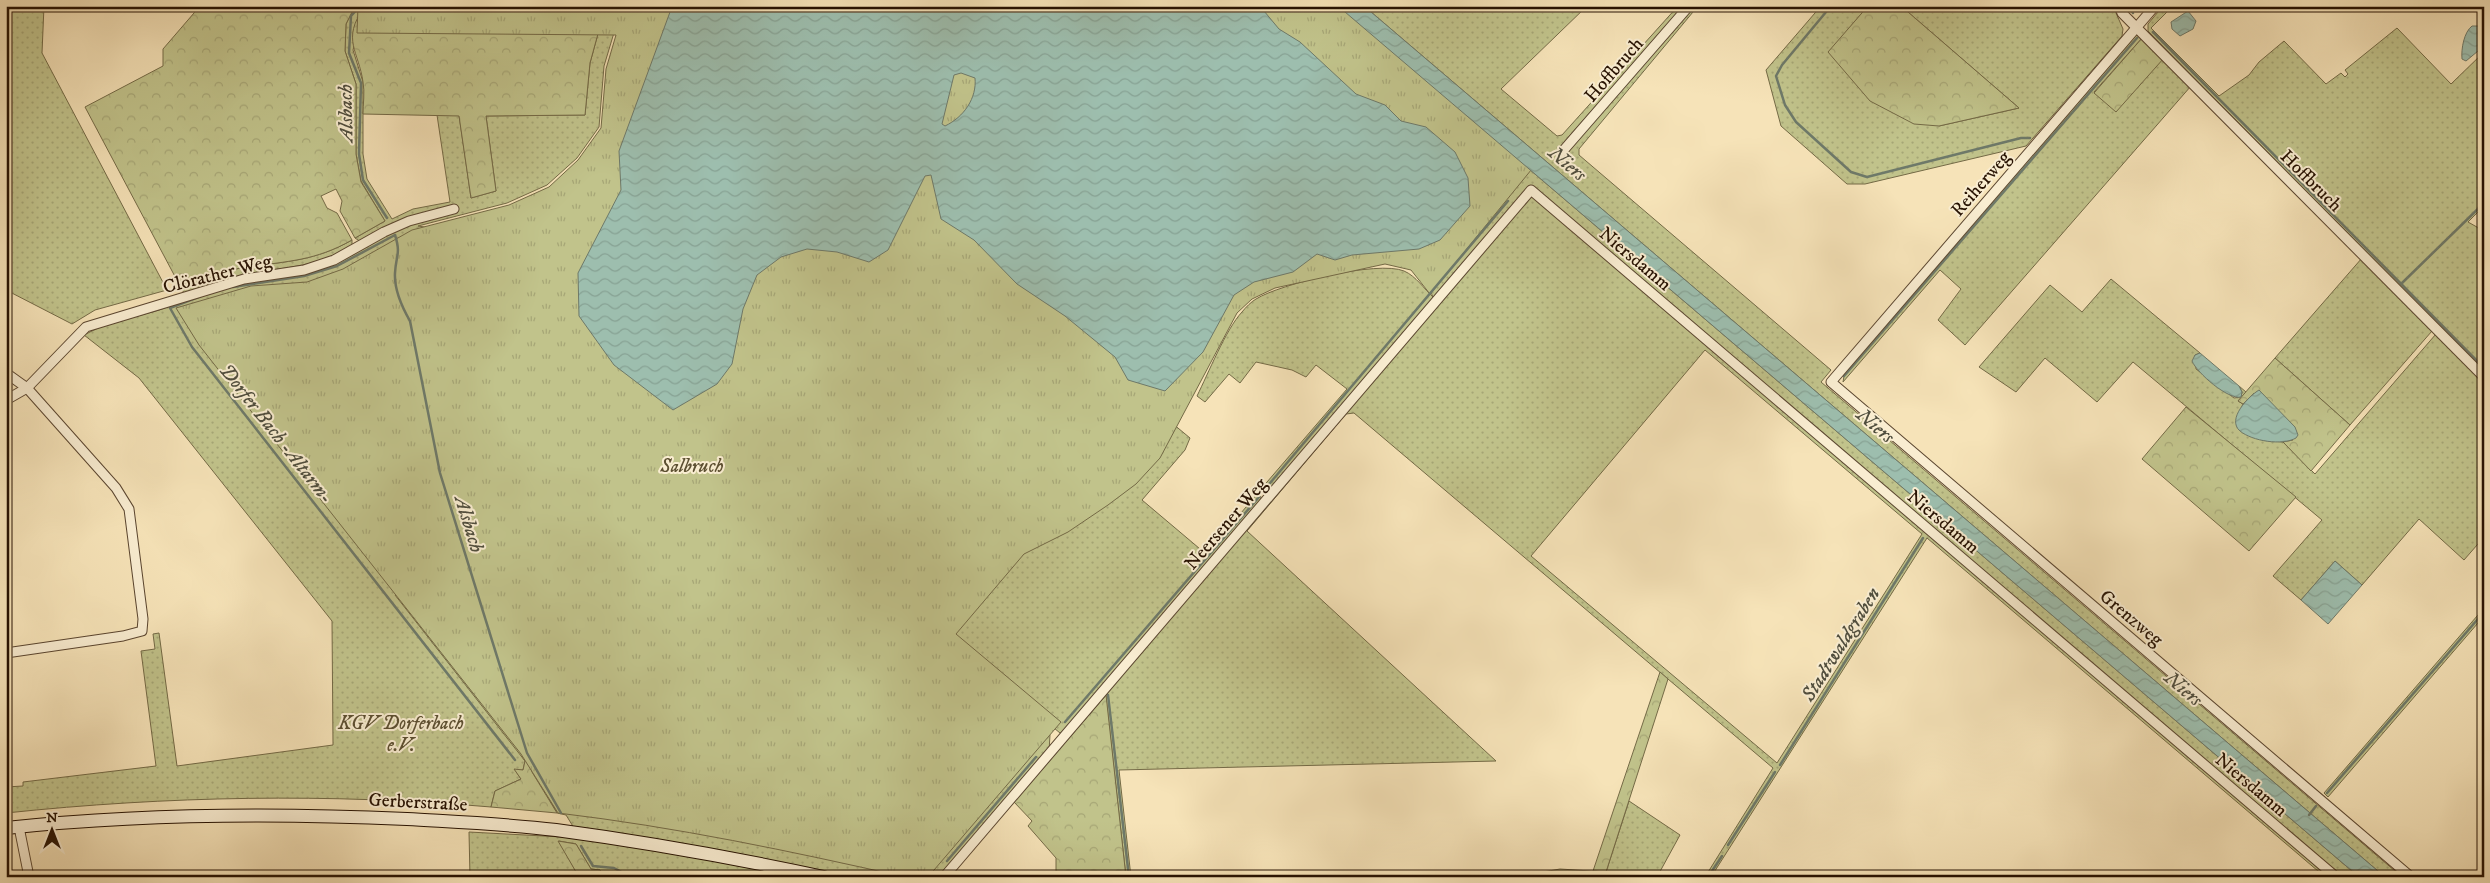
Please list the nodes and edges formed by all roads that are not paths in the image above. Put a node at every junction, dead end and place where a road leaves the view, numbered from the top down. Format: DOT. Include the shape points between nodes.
graph roads {
  1 [pos="1689,6"];
  2 [pos="2119,6"];
  3 [pos="2155,6"];
  4 [pos="2136,26"];
  5 [pos="1562,152"];
  6 [pos="1531,190"];
  7 [pos="454,209"];
  8 [pos="6,373"];
  9 [pos="2484,377"];
  10 [pos="1831,382"];
  11 [pos="27,388"];
  12 [pos="6,400"];
  13 [pos="6,653"];
  14 [pos="12,827"];
  15 [pos="28,877"];
  16 [pos="824,877"];
  17 [pos="944,877"];
  18 [pos="2336,877"];
  19 [pos="2412,877"];
  1 -- 5 [label="street, Hoffbruch"];
  2 -- 4 [label="street, Hoffbruch"];
  3 -- 4 [label="street, Reiherweg"];
  4 -- 9 [label="street, Hoffbruch"];
  4 -- 10 [label="street, Reiherweg"];
  6 -- 17 [label="street, Neersener Weg"];
  6 -- 18 [label="street, Niersdamm"];
  7 -- 11 [label="street, Clörather Weg" via="409,221 334,260 304,270 244,279 86,327"];
  8 -- 11 [label="street"];
  10 -- 19 [label="street, Grenzweg"];
  11 -- 12 [label="street, Clörather Weg"];
  11 -- 13 [label="street" via="116,488 129,509 143,619 142,631 123,636"];
  14 -- 15 [label="street"];
  14 -- 16 [label="street, Gerberstraße" via="218,816 347,816 447,821 563,831 726,856"];
}
